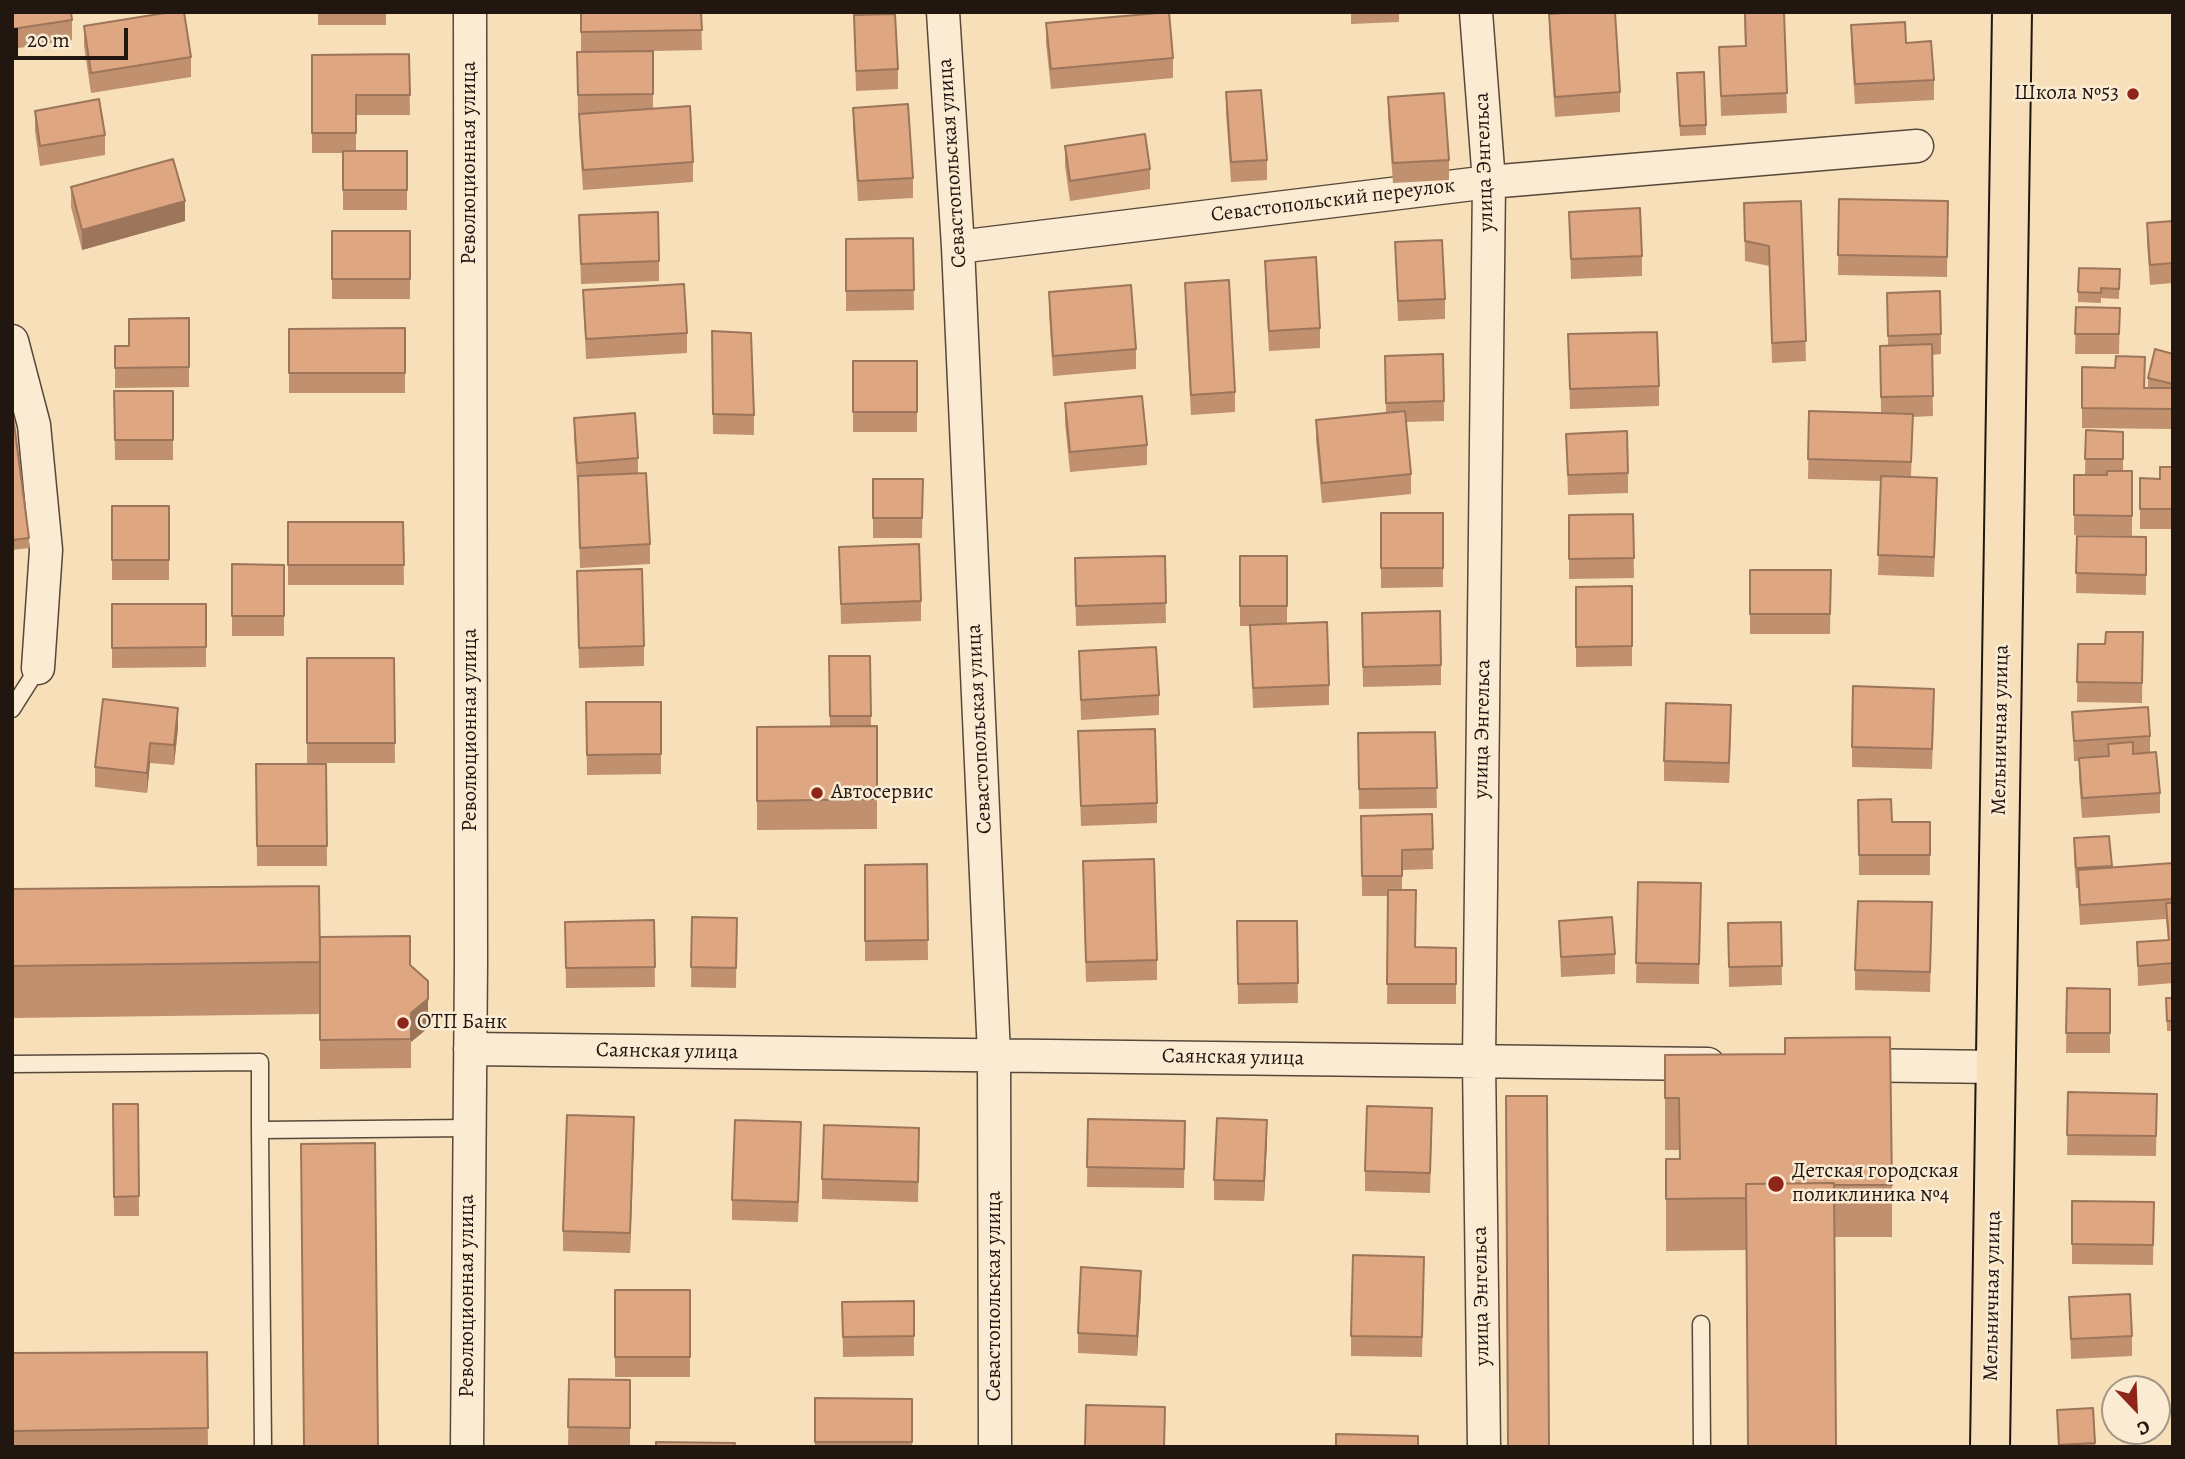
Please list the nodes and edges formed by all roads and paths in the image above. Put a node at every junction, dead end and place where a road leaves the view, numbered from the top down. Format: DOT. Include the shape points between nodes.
graph roads {
  1 [pos="470,12"];
  2 [pos="943,12"];
  3 [pos="1476,12"];
  4 [pos="2012,12"];
  5 [pos="1917,146"];
  6 [pos="1489,182"];
  7 [pos="958,247"];
  8 [pos="12,341"];
  9 [pos="38,668"];
  10 [pos="12,709"];
  11 [pos="470,1049"];
  12 [pos="994,1055"];
  13 [pos="1479,1061"];
  14 [pos="12,1064"];
  15 [pos="1731,1064"];
  16 [pos="1815,1065"];
  17 [pos="1997,1067"];
  18 [pos="470,1128"];
  19 [pos="260,1130"];
  20 [pos="1701,1324"];
  21 [pos="263,1447"];
  22 [pos="467,1447"];
  23 [pos="995,1447"];
  24 [pos="1484,1447"];
  25 [pos="1702,1447"];
  26 [pos="1990,1447"];
  1 -- 11 [label="street, Революционная улица"];
  2 -- 7 [label="street, Севастопольская улица"];
  3 -- 6 [label="street, улица Энгельса"];
  4 -- 17 [label="main road, Мельничная улица"];
  5 -- 6 [label="street, Севастопольский переулок"];
  6 -- 7 [label="street, Севастопольский переулок"];
  6 -- 13 [label="street, улица Энгельса"];
  7 -- 12 [label="street, Севастопольская улица"];
  8 -- 9 [label="street" via="34,425 46,550"];
  9 -- 10 [label="lane"];
  11 -- 12 [label="street, Саянская улица"];
  11 -- 18 [label="street, Революционная улица"];
  12 -- 13 [label="street, Саянская улица"];
  12 -- 23 [label="street, Севастопольская улица"];
  13 -- 15 [label="street, Саянская улица"];
  13 -- 24 [label="street, улица Энгельса"];
  14 -- 19 [label="lane" via="260,1062"];
  16 -- 17 [label="street"];
  17 -- 26 [label="main road, Мельничная улица"];
  18 -- 19 [label="lane"];
  18 -- 22 [label="street, Революционная улица"];
  19 -- 21 [label="lane"];
  20 -- 25 [label="lane"];
}
